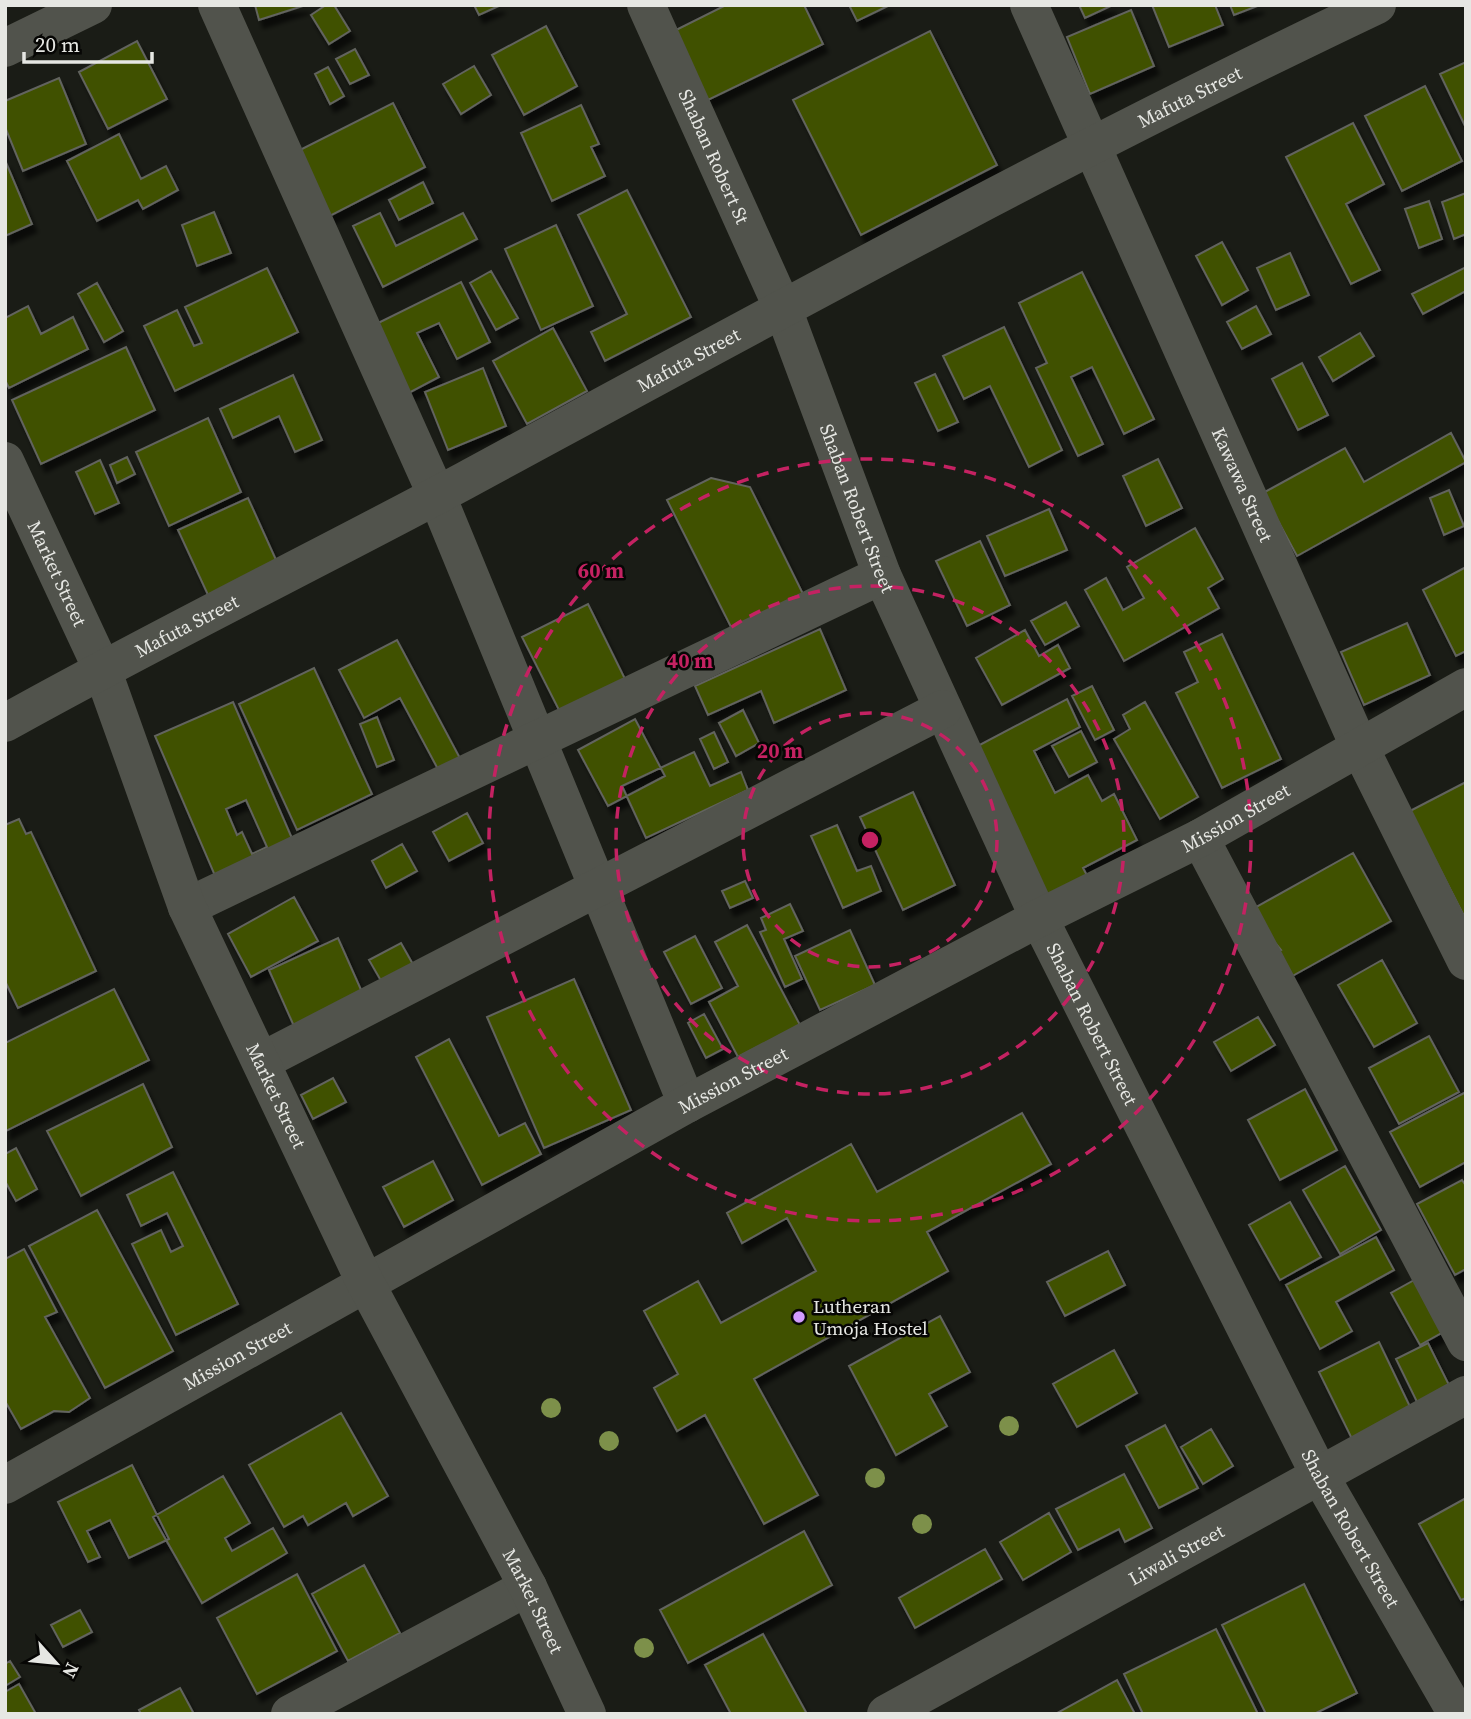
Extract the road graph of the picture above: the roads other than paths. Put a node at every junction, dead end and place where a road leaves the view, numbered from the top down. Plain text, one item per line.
1 (93, 5) edge
2 (217, 5) edge
3 (646, 5) edge
4 (1029, 5) edge
5 (1377, 5) edge
6 (5, 48) edge
7 (1091, 145) junction
8 (783, 309) junction
9 (5, 461) edge
10 (437, 496) junction
11 (881, 575) junction
12 (102, 668) junction
13 (1466, 687) edge
14 (943, 709) junction
15 (5, 723) edge
16 (538, 738) junction
17 (1359, 746) junction
18 (1200, 838) junction
19 (598, 889) junction
20 (187, 907) junction
21 (1039, 918) junction
22 (1466, 961) edge
23 (262, 1061) junction
24 (687, 1104) junction
25 (365, 1282) junction
26 (1466, 1342) edge
27 (1466, 1395) edge
28 (1320, 1475) junction
29 (6, 1481) edge
30 (528, 1587) junction
31 (290, 1714) edge
32 (587, 1714) edge
33 (886, 1714) edge
34 (1457, 1714) edge

1 - 6 street
2 - 10 street
3 - 8 street, Shaban Robert St
4 - 7 street, Kawawa Street
5 - 7 street, Mafuta Street
7 - 8 street, Mafuta Street
7 - 17 street, Kawawa Street
8 - 10 street, Mafuta Street
8 - 11 street, Shaban Robert Street
9 - 12 street, Market Street
10 - 12 street, Mafuta Street
10 - 16 street
11 - 14 street, Shaban Robert Street
11 - 16 street
12 - 15 street, Mafuta Street
12 - 20 street, Market Street
13 - 17 street, Mission Street
14 - 19 street
14 - 21 street, Shaban Robert Street
16 - 19 street
16 - 20 street
17 - 18 street, Mission Street
17 - 22 street, Kawawa Street
18 - 21 street, Mission Street
18 - 26 street
19 - 23 street
19 - 24 street
20 - 23 street, Market Street
21 - 24 street, Mission Street
21 - 28 street, Shaban Robert Street
23 - 25 street, Market Street
24 - 25 street, Mission Street
25 - 29 street, Mission Street
25 - 30 street, Market Street
27 - 28 street, Liwali Street
28 - 33 street, Liwali Street
28 - 34 street, Shaban Robert Street
30 - 31 street
30 - 32 street, Market Street

